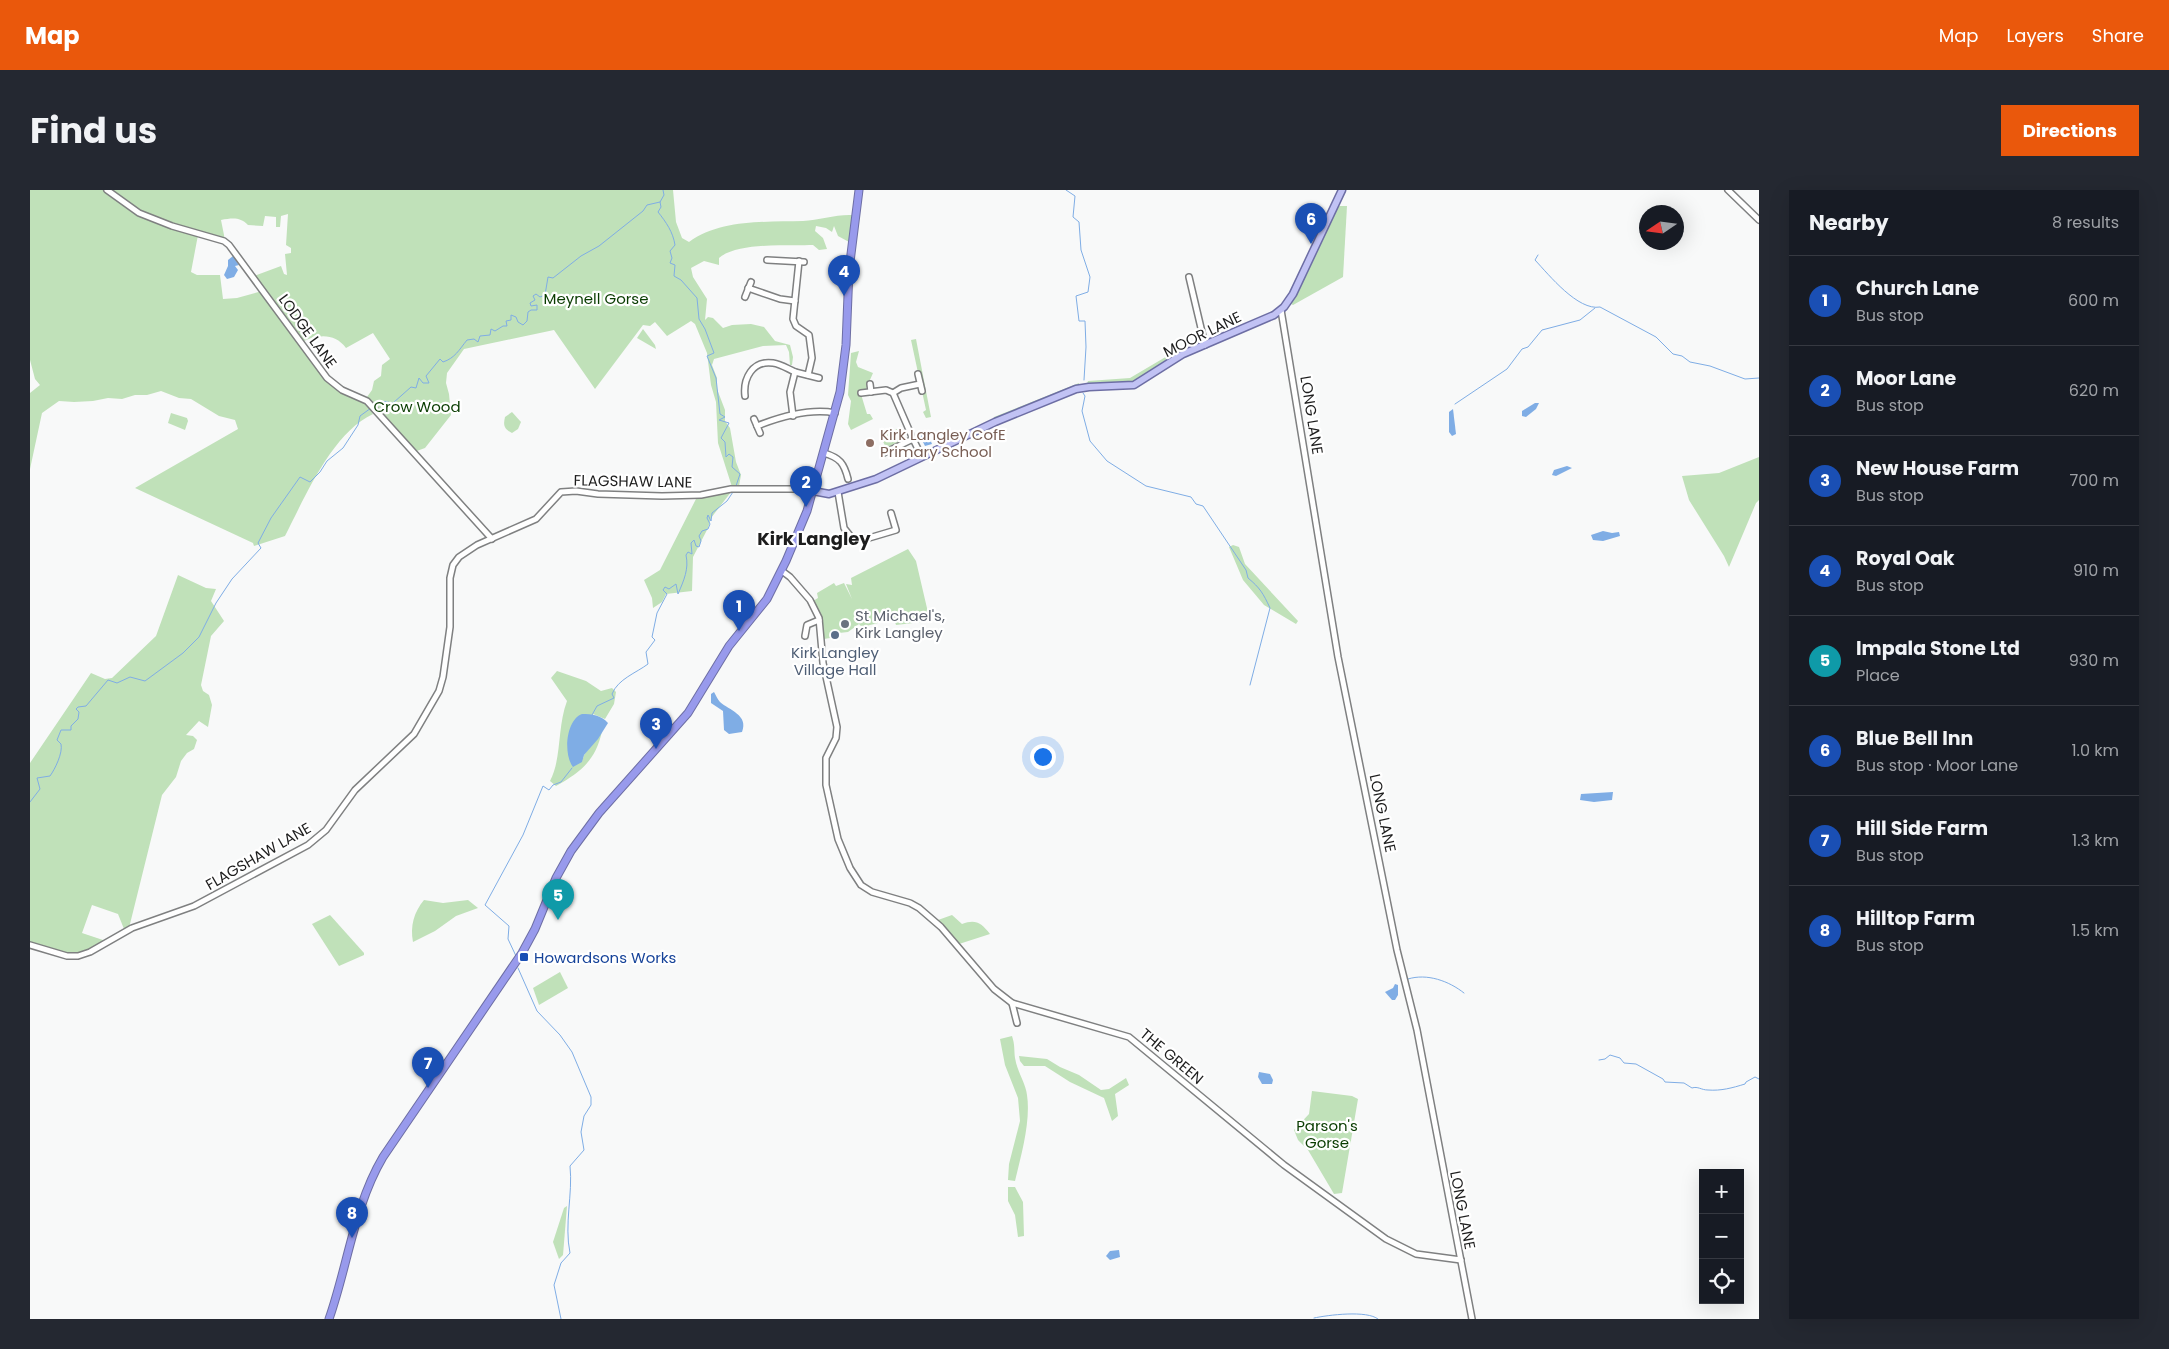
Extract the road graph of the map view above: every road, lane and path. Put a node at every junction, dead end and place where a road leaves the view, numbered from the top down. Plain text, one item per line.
1 (107, 190) edge
2 (859, 190) edge
3 (1342, 190) edge
4 (1728, 190) edge
5 (1759, 220) edge
6 (772, 252) dead end
7 (1189, 277) dead end
8 (751, 282) dead end
9 (748, 288) junction
10 (745, 297) dead end
11 (795, 301) junction
12 (1281, 310) junction
13 (1205, 345) junction
14 (780, 365) junction
15 (778, 372) dead end
16 (795, 372) junction
17 (918, 374) dead end
18 (808, 375) junction
19 (819, 378) dead end
20 (870, 384) dead end
21 (920, 384) junction
22 (922, 391) dead end
23 (871, 392) junction
24 (862, 393) dead end
25 (894, 393) junction
26 (744, 396) dead end
27 (836, 413) junction
28 (793, 416) junction
29 (754, 419) dead end
30 (757, 426) junction
31 (760, 433) dead end
32 (913, 439) junction
33 (824, 453) junction
34 (884, 453) dead end
35 (922, 456) junction
36 (848, 479) dead end
37 (814, 490) junction
38 (838, 492) junction
39 (891, 513) dead end
40 (492, 539) junction
41 (782, 571) junction
42 (820, 620) junction
43 (800, 623) dead end
44 (806, 625) junction
45 (805, 636) dead end
46 (30, 945) edge
47 (1012, 1003) junction
48 (1017, 1023) dead end
49 (1460, 1260) junction
50 (328, 1319) edge
51 (1472, 1319) edge

1 - 40 street, LODGE LANE
2 - 27 highway
3 - 12 main road
4 - 5 street
6 - 11 street
7 - 13 street
8 - 9 street
9 - 10 street
9 - 11 street
11 - 18 street
12 - 13 main road, MOOR LANE
12 - 49 street, LONG LANE
13 - 35 main road, MOOR LANE
14 - 15 street
14 - 16 street
14 - 26 street
16 - 18 street
16 - 28 street
17 - 21 street
18 - 19 street
20 - 23 street
21 - 22 street
21 - 25 street
23 - 24 street
23 - 25 street
25 - 32 street
27 - 28 street
27 - 33 highway
28 - 30 street
29 - 30 street
30 - 31 street
32 - 34 street
32 - 35 street
33 - 36 street
33 - 37 highway
35 - 38 main road, MOOR LANE
37 - 38 main road, MOOR LANE
37 - 40 street, FLAGSHAW LANE
37 - 41 highway
38 - 39 street
40 - 46 street, FLAGSHAW LANE
41 - 42 street
41 - 50 highway
42 - 44 street
42 - 47 street, THE GREEN
43 - 44 street
44 - 45 street
47 - 48 street
47 - 49 street, THE GREEN
49 - 51 street, LONG LANE

